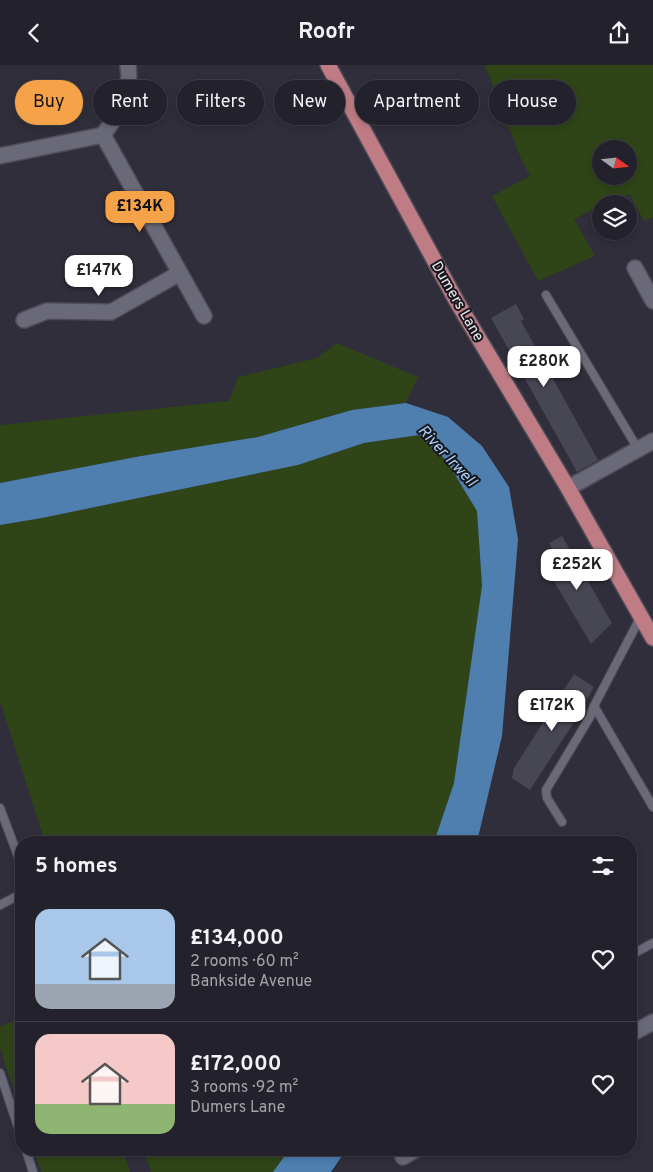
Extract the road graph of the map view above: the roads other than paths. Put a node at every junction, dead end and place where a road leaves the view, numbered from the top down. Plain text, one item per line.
1 (128, 65) edge
2 (328, 65) edge
3 (103, 135) junction
4 (0, 155) edge
5 (635, 268) dead end
6 (180, 273) junction
7 (546, 295) dead end
8 (653, 301) edge
9 (204, 316) dead end
10 (24, 320) dead end
11 (653, 441) edge
12 (638, 449) junction
13 (568, 488) junction
14 (640, 617) junction
15 (653, 638) edge
16 (594, 705) junction
17 (653, 807) edge
18 (0, 808) edge
19 (562, 822) dead end
20 (15, 848) edge
21 (15, 897) edge
22 (0, 905) edge
23 (653, 943) edge
24 (637, 952) edge
25 (653, 1022) edge
26 (637, 1031) edge
27 (0, 1073) edge
28 (15, 1118) edge
29 (28, 1156) edge
30 (33, 1172) edge

1 - 3 street
2 - 13 main road, Dumers Lane
3 - 4 street
3 - 6 street
5 - 8 street
6 - 9 street
6 - 10 street
7 - 12 lane
11 - 12 street
12 - 13 street
13 - 14 main road, Dumers Lane
14 - 15 main road, Dumers Lane
14 - 16 lane
16 - 17 lane
16 - 19 lane
18 - 20 lane
21 - 22 lane
23 - 24 lane
25 - 26 street
27 - 28 lane
29 - 30 lane

